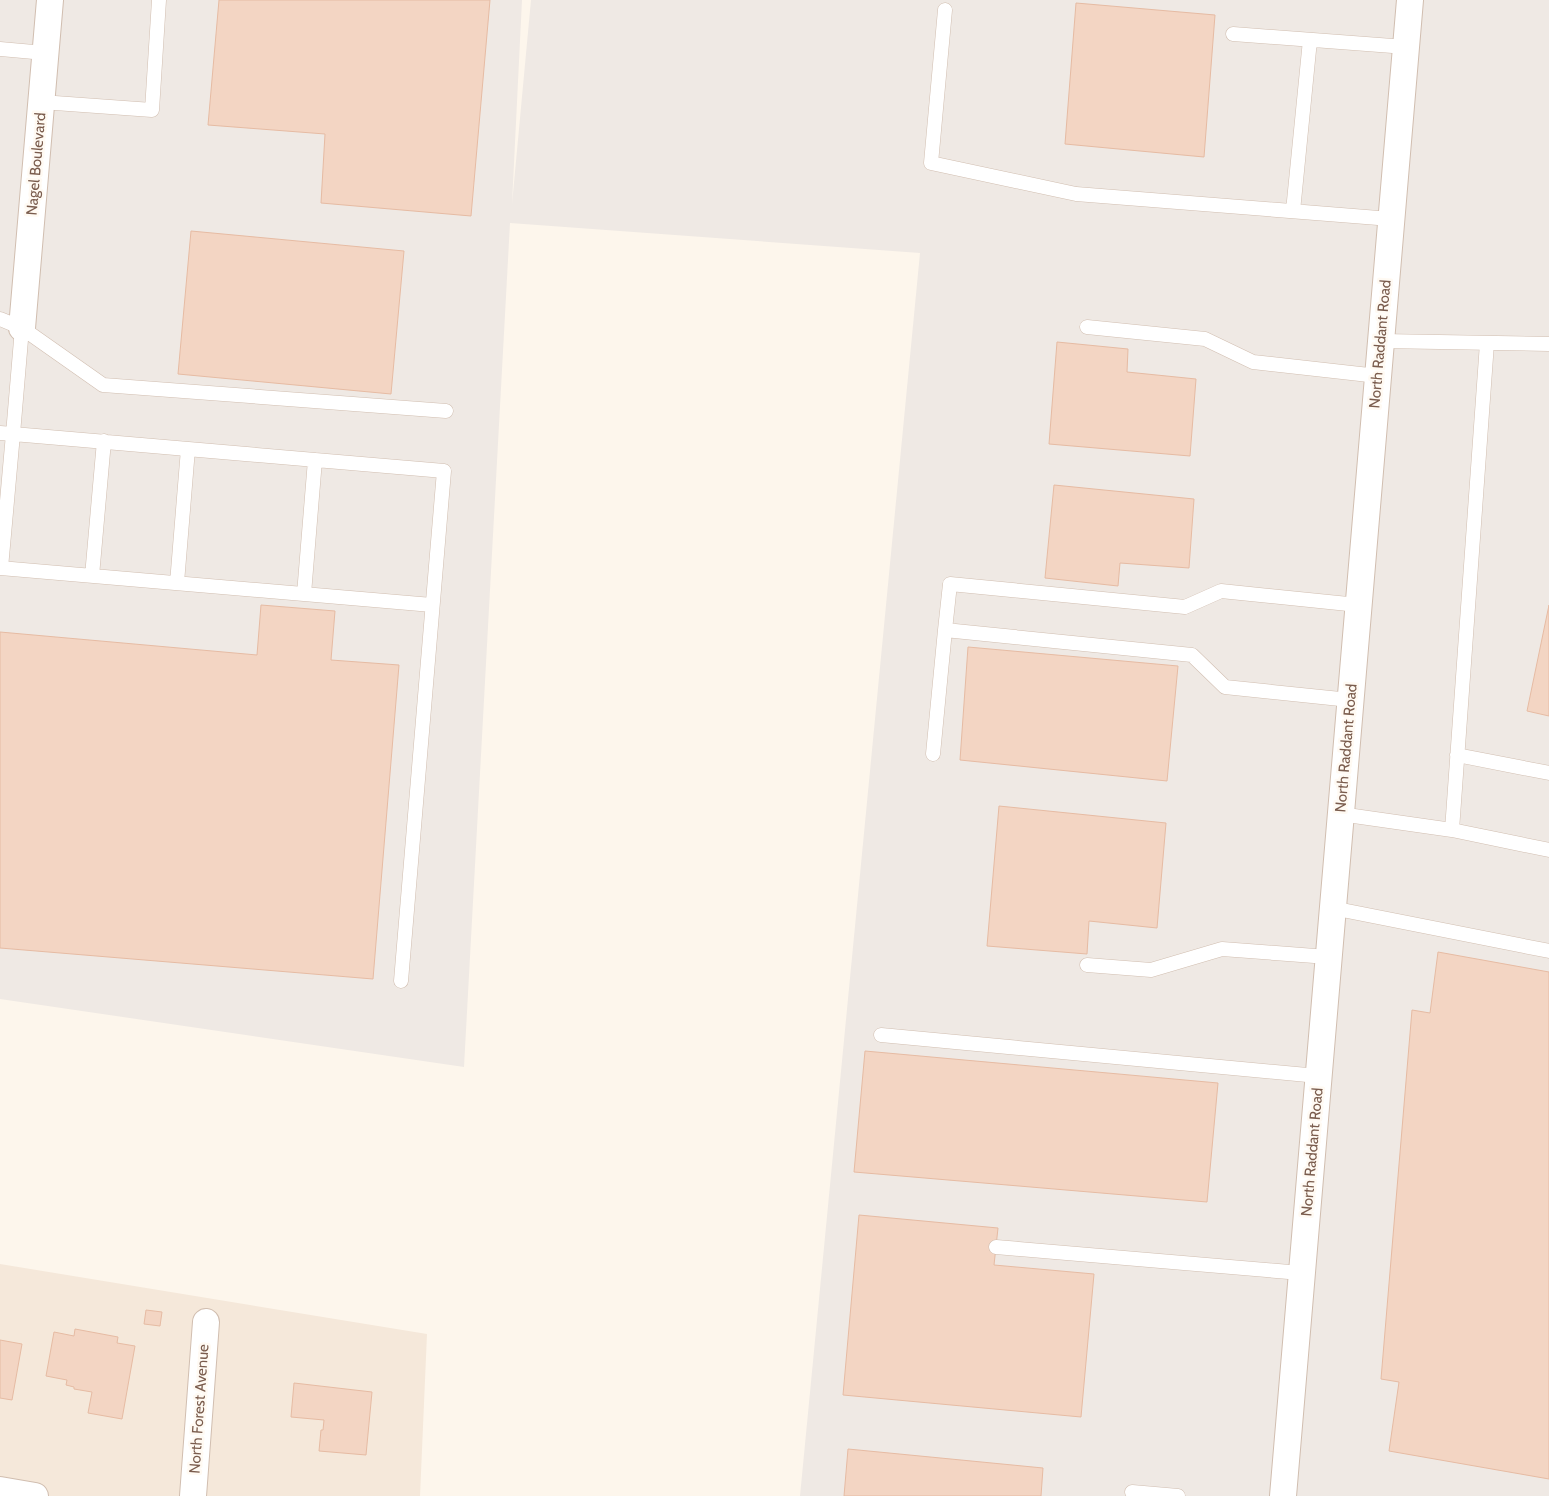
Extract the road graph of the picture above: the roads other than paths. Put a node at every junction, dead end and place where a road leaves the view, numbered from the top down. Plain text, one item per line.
1 (50, 0) edge
2 (159, 0) edge
3 (1410, 0) edge
4 (945, 10) dead end
5 (1233, 34) dead end
6 (1310, 40) junction
7 (1406, 47) junction
8 (0, 49) edge
9 (45, 53) junction
10 (41, 102) junction
11 (1293, 211) junction
12 (1391, 219) junction
13 (11, 324) edge
14 (1087, 327) dead end
15 (1381, 341) junction
16 (1487, 343) junction
17 (1549, 344) edge
18 (1378, 376) junction
19 (446, 411) dead end
20 (6, 433) edge
21 (104, 442) junction
22 (188, 449) junction
23 (316, 460) junction
24 (0, 568) edge
25 (92, 576) junction
26 (177, 583) junction
27 (304, 594) junction
28 (432, 605) junction
29 (1358, 605) junction
30 (945, 630) junction
31 (1350, 700) junction
32 (933, 754) dead end
33 (1457, 755) junction
34 (1549, 773) edge
35 (1340, 814) junction
36 (1452, 830) junction
37 (1549, 850) edge
38 (1332, 908) junction
39 (1549, 950) edge
40 (1328, 957) junction
41 (1087, 965) dead end
42 (400, 981) dead end
43 (881, 1035) dead end
44 (1318, 1076) junction
45 (996, 1247) dead end
46 (1301, 1273) junction
47 (206, 1322) dead end
48 (0, 1490) edge
49 (1132, 1492) dead end
50 (36, 1496) edge
51 (193, 1496) edge
52 (1178, 1496) edge
53 (1283, 1496) edge

1 - 9 street, Nagel Boulevard
2 - 10 lane
3 - 7 street, North Raddant Road
4 - 11 lane
5 - 6 lane
6 - 7 lane
6 - 11 lane
7 - 12 street, North Raddant Road
8 - 9 lane
9 - 10 street, Nagel Boulevard
10 - 13 street, Nagel Boulevard
11 - 12 lane
12 - 15 street, North Raddant Road
13 - 19 lane
13 - 20 lane
14 - 18 lane
15 - 16 lane
15 - 18 street, North Raddant Road
16 - 17 lane
16 - 33 lane
18 - 29 street, North Raddant Road
20 - 21 lane
20 - 24 lane
21 - 22 lane
21 - 25 lane
22 - 23 lane
22 - 26 lane
23 - 27 lane
23 - 28 lane
24 - 25 lane
25 - 26 lane
26 - 27 lane
27 - 28 lane
28 - 42 lane
29 - 30 lane
29 - 31 street, North Raddant Road
30 - 31 lane
30 - 32 lane
31 - 35 street, North Raddant Road
33 - 34 lane
33 - 36 lane
35 - 36 lane
35 - 38 street, North Raddant Road
36 - 37 lane
38 - 39 lane
38 - 40 street, North Raddant Road
40 - 41 lane
40 - 44 street, North Raddant Road
43 - 44 lane
44 - 46 street, North Raddant Road
45 - 46 lane
46 - 53 street, North Raddant Road
47 - 51 street, North Forest Avenue
48 - 50 street
49 - 52 lane

